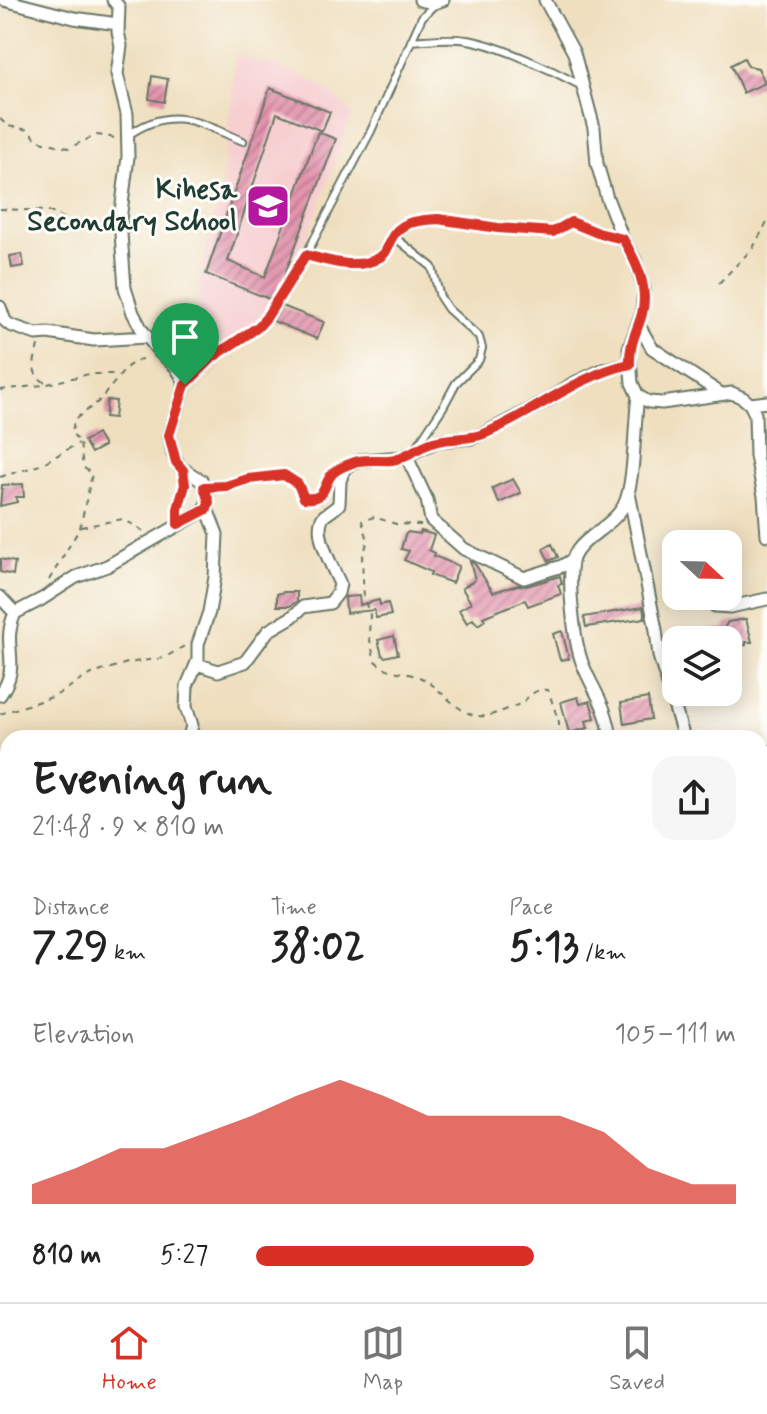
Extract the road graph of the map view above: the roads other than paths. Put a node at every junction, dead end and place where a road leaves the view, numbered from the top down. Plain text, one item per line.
1 (4, 0) edge
2 (113, 0) edge
3 (420, 0) edge
4 (442, 0) edge
5 (545, 0) edge
6 (118, 24) junction
7 (411, 41) junction
8 (582, 86) junction
9 (127, 136) junction
10 (243, 141) dead end
11 (393, 236) junction
12 (623, 239) junction
13 (306, 255) junction
14 (0, 307) edge
15 (638, 324) junction
16 (147, 337) junction
17 (630, 364) junction
18 (185, 385) junction
19 (720, 393) junction
20 (638, 396) junction
21 (767, 402) edge
22 (750, 404) junction
23 (410, 453) junction
24 (629, 493) junction
25 (207, 509) junction
26 (767, 535) edge
27 (572, 560) junction
28 (0, 597) edge
29 (767, 599) edge
30 (742, 604) edge
31 (15, 613) junction
32 (197, 664) junction
33 (0, 695) edge
34 (191, 730) edge
35 (609, 730) edge
36 (682, 730) edge

1 - 6 street
2 - 6 street
3 - 4 street
4 - 7 lane
5 - 8 street
6 - 9 street
7 - 8 lane
7 - 13 lane
8 - 12 street
9 - 10 lane
9 - 16 street
11 - 12 lane
11 - 13 lane
11 - 23 lane
12 - 15 street
13 - 18 lane
14 - 16 street
15 - 17 street
15 - 19 street
16 - 18 street
17 - 20 street
17 - 23 street
18 - 25 street
19 - 20 street
19 - 22 street
20 - 24 street
21 - 22 street
22 - 26 street
23 - 27 street
23 - 32 street
24 - 27 street
24 - 36 street
25 - 31 street
25 - 32 street
27 - 35 street
28 - 31 street
29 - 30 street
31 - 33 street
32 - 34 street

